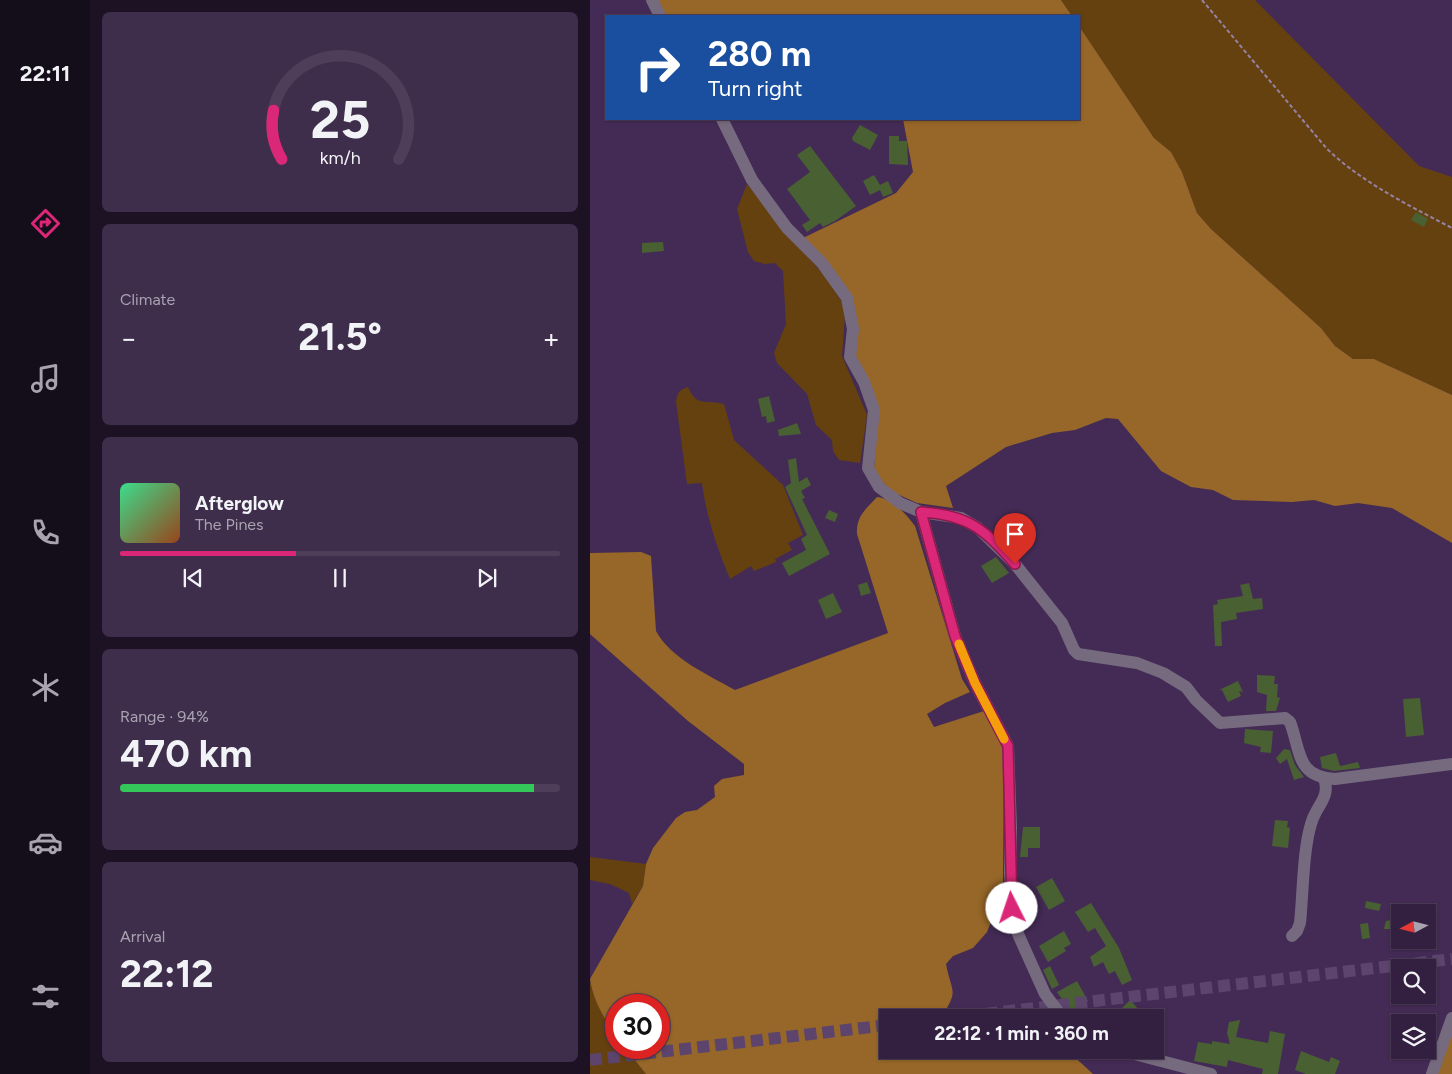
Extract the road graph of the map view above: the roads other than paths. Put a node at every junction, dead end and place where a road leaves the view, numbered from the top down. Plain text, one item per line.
1 (652, 0) edge
2 (660, 15) edge
3 (722, 120) edge
4 (921, 512) junction
5 (1452, 764) edge
6 (1324, 778) junction
7 (1292, 936) dead end
8 (1056, 1009) edge
9 (1452, 1018) edge
10 (1154, 1059) edge
11 (1211, 1074) edge
12 (1432, 1074) edge

1 - 2 street
3 - 4 street
4 - 6 street
4 - 8 street
5 - 6 street
6 - 7 street
9 - 12 street
10 - 11 street

